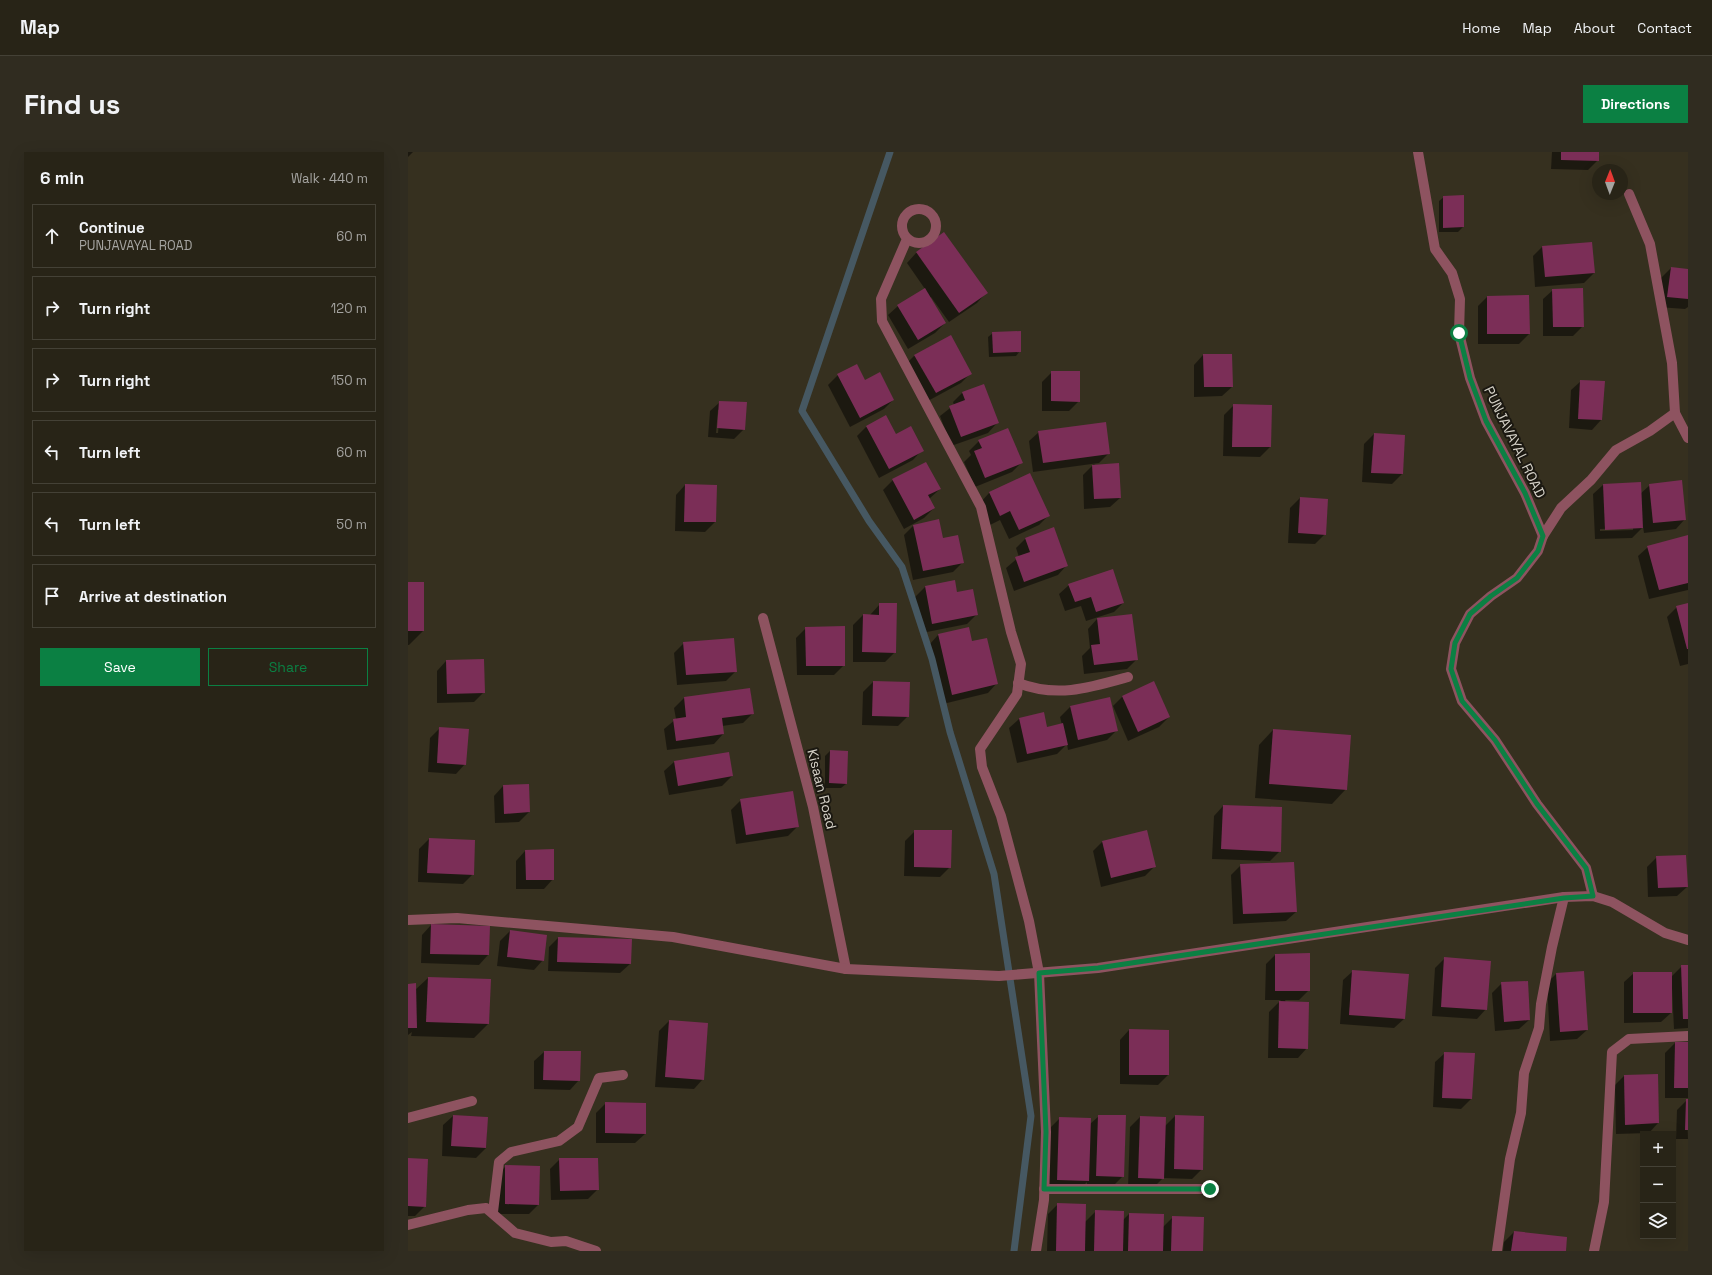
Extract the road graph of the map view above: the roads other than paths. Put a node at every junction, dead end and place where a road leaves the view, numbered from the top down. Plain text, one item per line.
1 (1418, 152) edge
2 (1629, 194) dead end
3 (906, 239) dead end
4 (1675, 413) junction
5 (1688, 438) edge
6 (1543, 536) junction
7 (762, 618) dead end
8 (1128, 677) dead end
9 (1018, 683) junction
10 (1593, 896) junction
11 (1564, 898) junction
12 (408, 920) edge
13 (1688, 940) edge
14 (846, 969) junction
15 (1035, 973) junction
16 (1688, 1036) edge
17 (623, 1075) dead end
18 (472, 1101) dead end
19 (408, 1118) edge
20 (1044, 1189) junction
21 (1210, 1189) dead end
22 (493, 1212) junction
23 (408, 1225) edge
24 (596, 1251) edge
25 (1036, 1251) edge
26 (1496, 1251) edge
27 (1594, 1251) edge

1 - 6 street, PUNJAVAYAL ROAD
2 - 4 street
3 - 9 street
4 - 5 street
4 - 6 street
6 - 10 street
7 - 14 street, Kisaan Road
8 - 9 street
9 - 15 street
10 - 11 street
10 - 13 street
11 - 15 street
11 - 26 street
12 - 14 street
14 - 15 street
15 - 20 street
16 - 27 street
17 - 22 street
18 - 19 street
20 - 21 street
20 - 25 street
22 - 23 street
22 - 24 street

